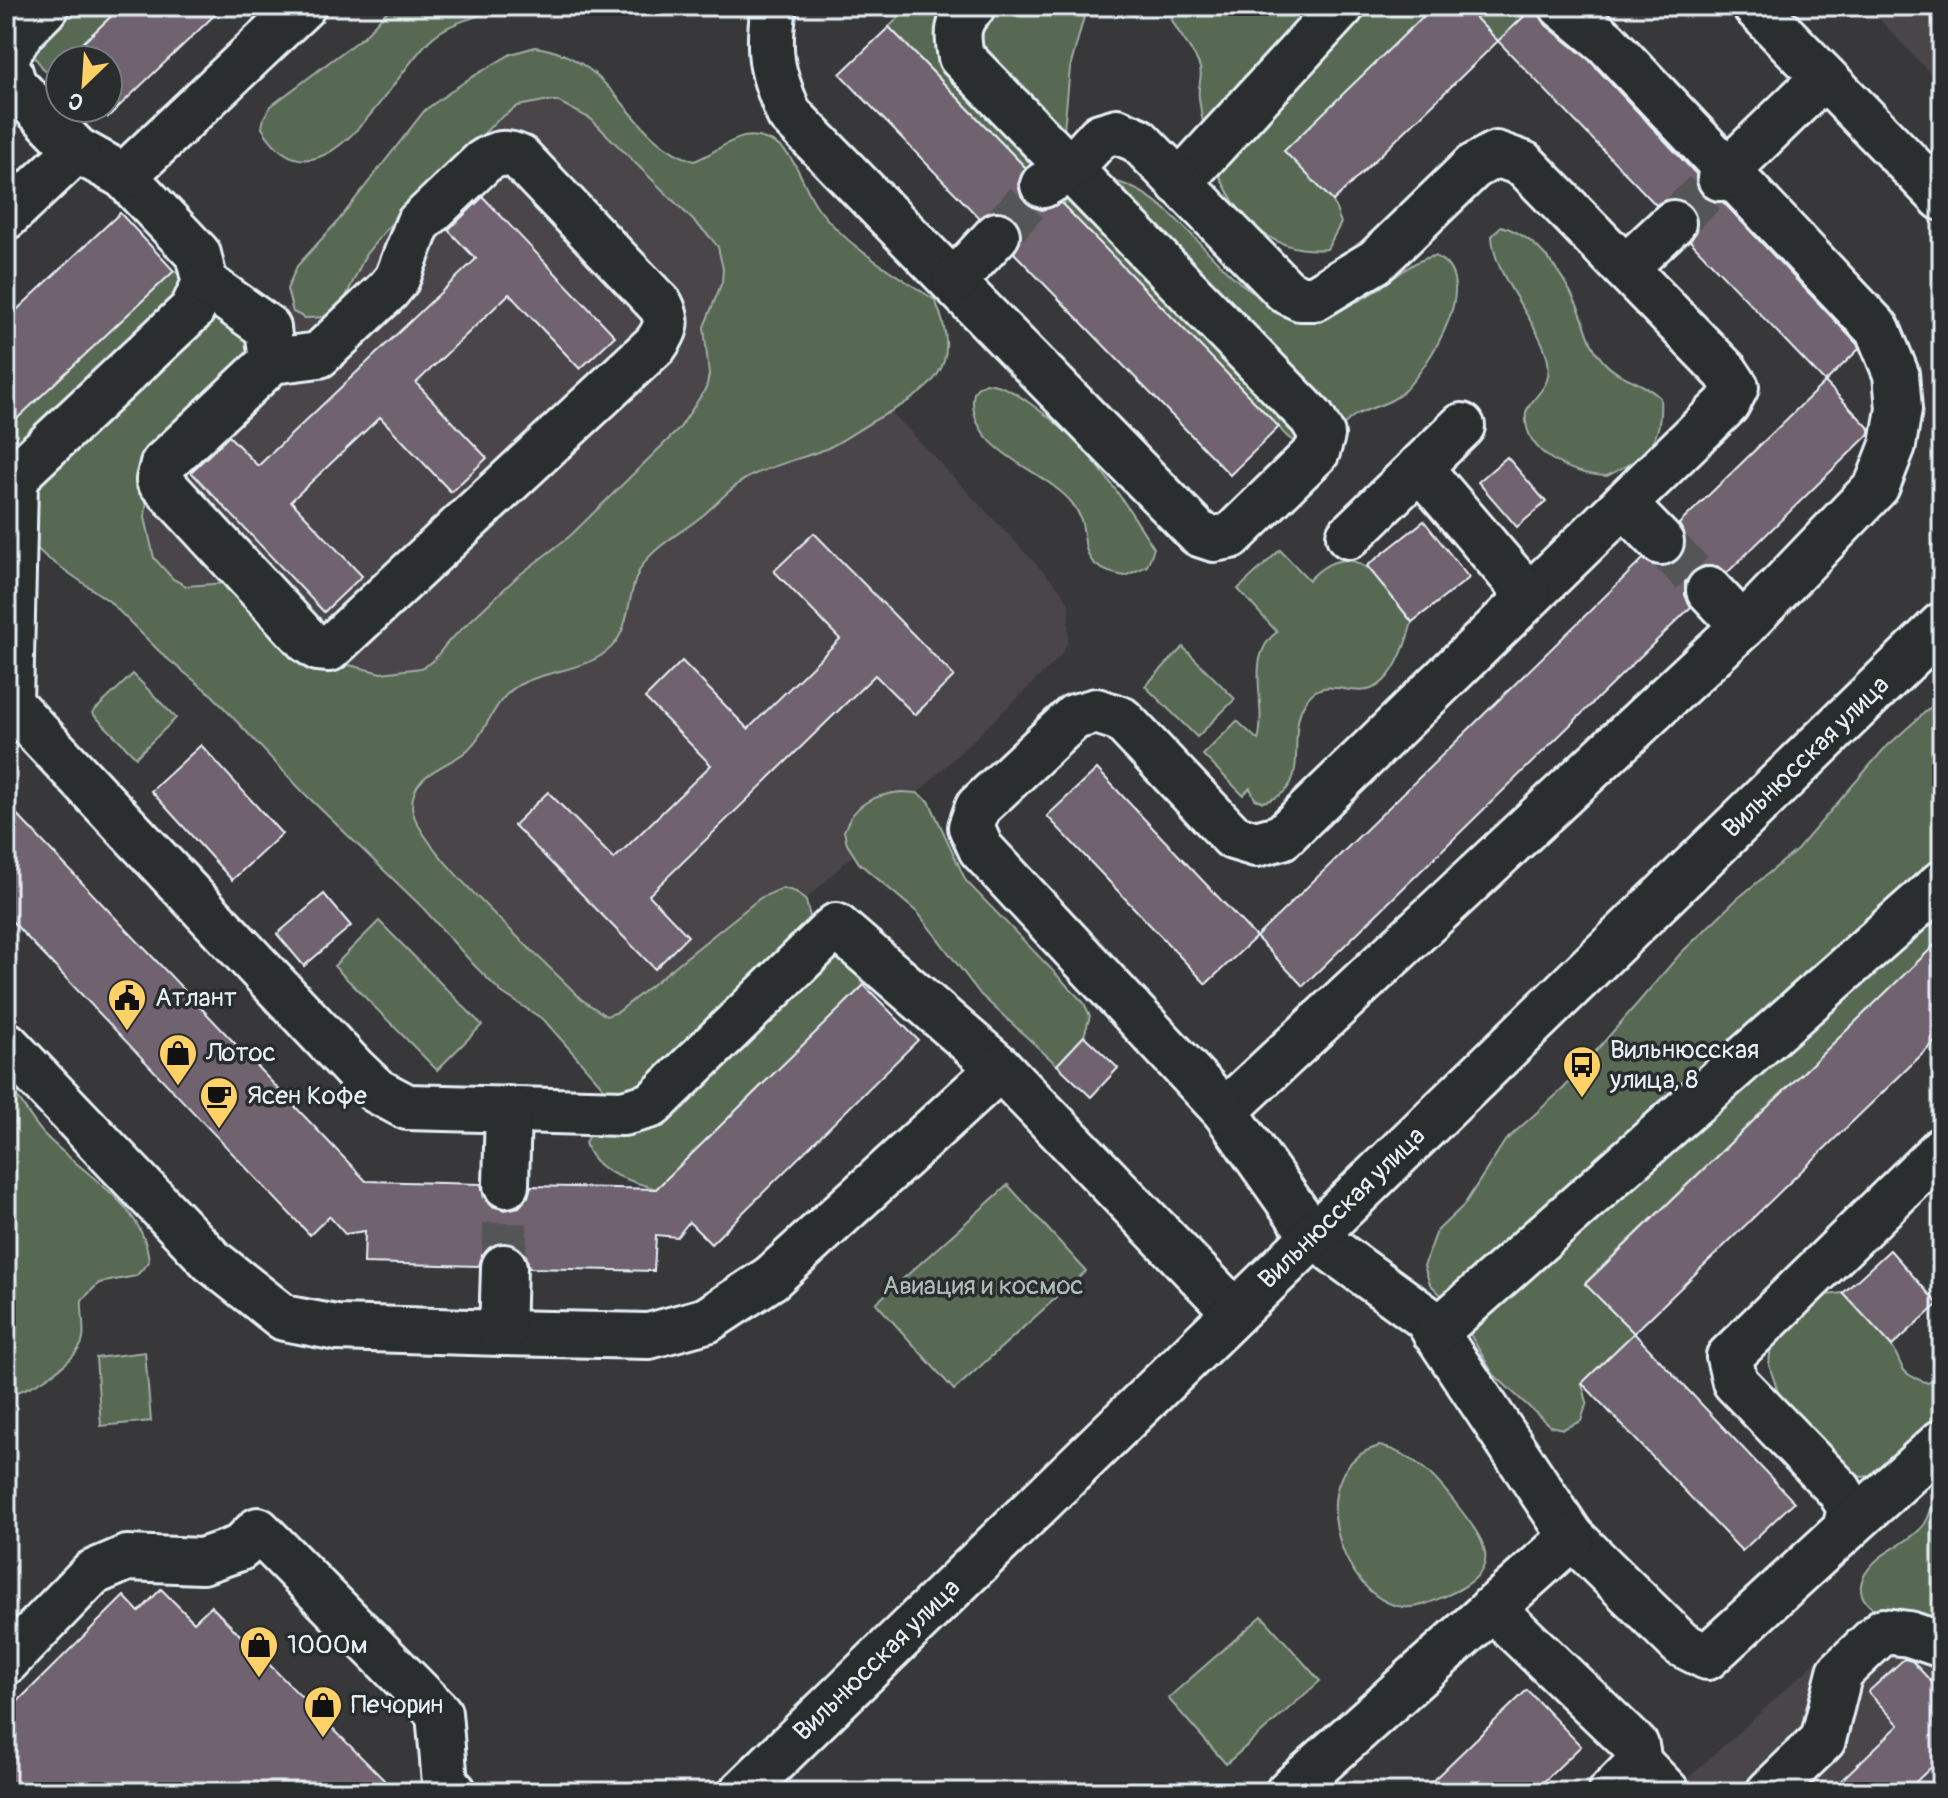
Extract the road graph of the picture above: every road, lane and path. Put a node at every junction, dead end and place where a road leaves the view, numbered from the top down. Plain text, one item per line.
1 (47, 6) edge
2 (303, 6) edge
3 (774, 6) edge
4 (973, 6) edge
5 (1342, 6) edge
6 (1562, 6) edge
7 (1769, 10) edge
8 (6, 59) edge
9 (1824, 77) junction
10 (77, 150) junction
11 (1724, 174) junction
12 (124, 176) junction
13 (1057, 177) junction
14 (1179, 183) junction
15 (1942, 198) edge
16 (6, 217) edge
17 (1673, 223) tunnel mouth
18 (997, 235) tunnel mouth
19 (1625, 268) junction
20 (953, 282) junction
21 (205, 283) junction
22 (272, 361) junction
23 (1462, 426) dead end
24 (1419, 467) junction
25 (1624, 504) junction
26 (1349, 536) dead end
27 (1661, 542) tunnel mouth
28 (1709, 590) tunnel mouth
29 (1529, 596) junction
30 (9, 601) edge
31 (1942, 625) edge
32 (1743, 626) junction
33 (1942, 883) edge
34 (6, 1044) edge
35 (1000, 1068) junction
36 (508, 1109) junction
37 (1225, 1111) junction
38 (1942, 1149) edge
39 (506, 1185) tunnel mouth
40 (1313, 1236) junction
41 (504, 1267) tunnel mouth
42 (1235, 1312) junction
43 (502, 1333) junction
44 (1435, 1333) junction
45 (1942, 1442) edge
46 (1845, 1530) junction
47 (1572, 1537) junction
48 (1492, 1608) junction
49 (1942, 1645) edge
50 (6, 1662) edge
51 (1639, 1782) edge
52 (454, 1792) edge
53 (742, 1792) edge
54 (1288, 1792) edge
55 (1769, 1792) edge

1 - 8 street
2 - 12 street
3 - 20 street
4 - 13 street
5 - 14 street
6 - 11 street
7 - 9 street
8 - 10 street
9 - 11 street
9 - 15 street
10 - 12 street
10 - 16 street
11 - 32 street
12 - 21 street
13 - 14 street
13 - 20 street
14 - 19 street
17 - 19 street
18 - 20 street
19 - 25 street
21 - 22 street
21 - 30 street
22 - 22 street
23 - 24 street
24 - 26 street
24 - 29 street
25 - 27 street
25 - 29 street
28 - 32 street
29 - 37 street
30 - 36 street
31 - 40 street, Вильнюсская улица
32 - 37 street
33 - 44 street
34 - 43 street
35 - 36 street
35 - 42 street
35 - 43 street
36 - 39 street
37 - 40 street
38 - 46 street
40 - 42 street, Вильнюсская улица
40 - 44 street
41 - 43 street
42 - 53 street, Вильнюсская улица
44 - 47 street
45 - 46 street
46 - 47 street
47 - 48 street
48 - 51 street
48 - 54 street
49 - 55 street
50 - 52 street

